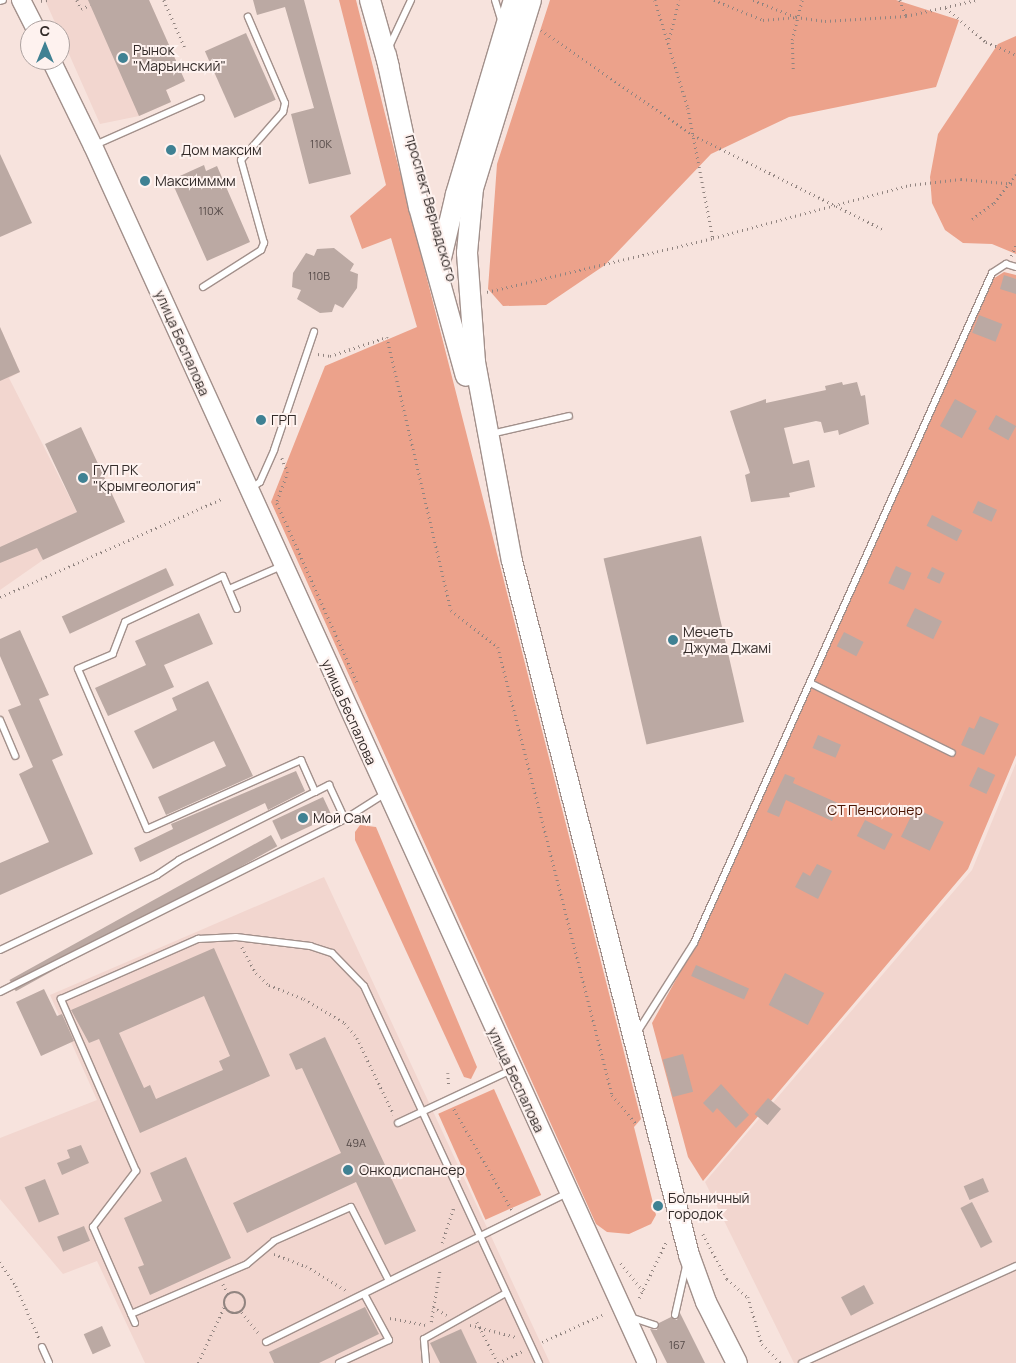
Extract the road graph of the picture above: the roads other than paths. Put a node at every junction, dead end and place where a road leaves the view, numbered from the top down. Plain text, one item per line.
1 (21, 0) edge
2 (370, 0) edge
3 (411, 0) edge
4 (495, 0) edge
5 (514, 0) edge
6 (531, 0) edge
7 (248, 17) dead end
8 (31, 20) edge
9 (504, 30) junction
10 (386, 55) junction
11 (56, 70) edge
12 (201, 98) dead end
13 (94, 146) junction
14 (442, 248) junction
15 (1016, 266) edge
16 (437, 278) junction
17 (203, 287) dead end
18 (314, 332) dead end
19 (474, 362) junction
20 (569, 416) dead end
21 (487, 434) junction
22 (249, 490) junction
23 (498, 492) junction
24 (282, 566) junction
25 (229, 589) junction
26 (237, 609) dead end
27 (810, 683) junction
28 (0, 720) edge
29 (952, 753) dead end
30 (15, 756) dead end
31 (315, 792) junction
32 (386, 793) junction
33 (345, 818) junction
34 (0, 950) edge
35 (0, 992) edge
36 (634, 1036) junction
37 (511, 1070) junction
38 (422, 1112) junction
39 (398, 1124) road end
40 (568, 1193) junction
41 (480, 1236) junction
42 (689, 1255) junction
43 (1016, 1266) edge
44 (389, 1281) junction
45 (506, 1293) junction
46 (364, 1294) junction
47 (131, 1314) junction
48 (626, 1316) junction
49 (675, 1316) dead end
50 (135, 1323) dead end
51 (655, 1325) dead end
52 (266, 1342) road end
53 (42, 1347) road end
54 (49, 1363) edge
55 (339, 1363) edge
56 (426, 1363) edge
57 (539, 1363) edge
58 (647, 1363) edge
59 (737, 1363) edge
60 (802, 1363) edge

1 - 8 main road
2 - 10 main road, проспект Вернадского
3 - 10 lane
4 - 9 lane
5 - 9 main road
6 - 19 main road
7 - 17 lane
9 - 14 main road
10 - 14 main road, проспект Вернадского
10 - 16 main road, проспект Вернадского
11 - 13 main road, улица Беспалова
12 - 13 lane
13 - 22 main road, улица Беспалова
14 - 16 main road
14 - 19 main road, проспект Вернадского
15 - 27 lane
16 - 23 main road, проспект Вернадского
18 - 22 lane
19 - 21 main road
20 - 21 lane
21 - 23 main road
22 - 24 main road, улица Беспалова
23 - 36 main road
24 - 25 lane
24 - 32 main road, улица Беспалова
25 - 26 lane
25 - 31 lane
27 - 29 lane
27 - 36 lane
28 - 30 lane
31 - 33 lane
31 - 34 lane
32 - 33 lane
32 - 37 main road, улица Беспалова
33 - 35 lane
36 - 42 main road
37 - 38 lane
37 - 40 main road, улица Беспалова
38 - 39 lane
38 - 41 lane
38 - 47 lane
40 - 41 lane
40 - 48 main road, улица Беспалова
41 - 44 lane
41 - 45 lane
42 - 49 lane
42 - 59 main road
43 - 60 lane
44 - 46 lane
44 - 47 lane
45 - 56 lane
45 - 57 lane
46 - 52 lane
46 - 55 lane
47 - 50 lane
48 - 51 lane
48 - 58 main road, улица Беспалова
53 - 54 lane

